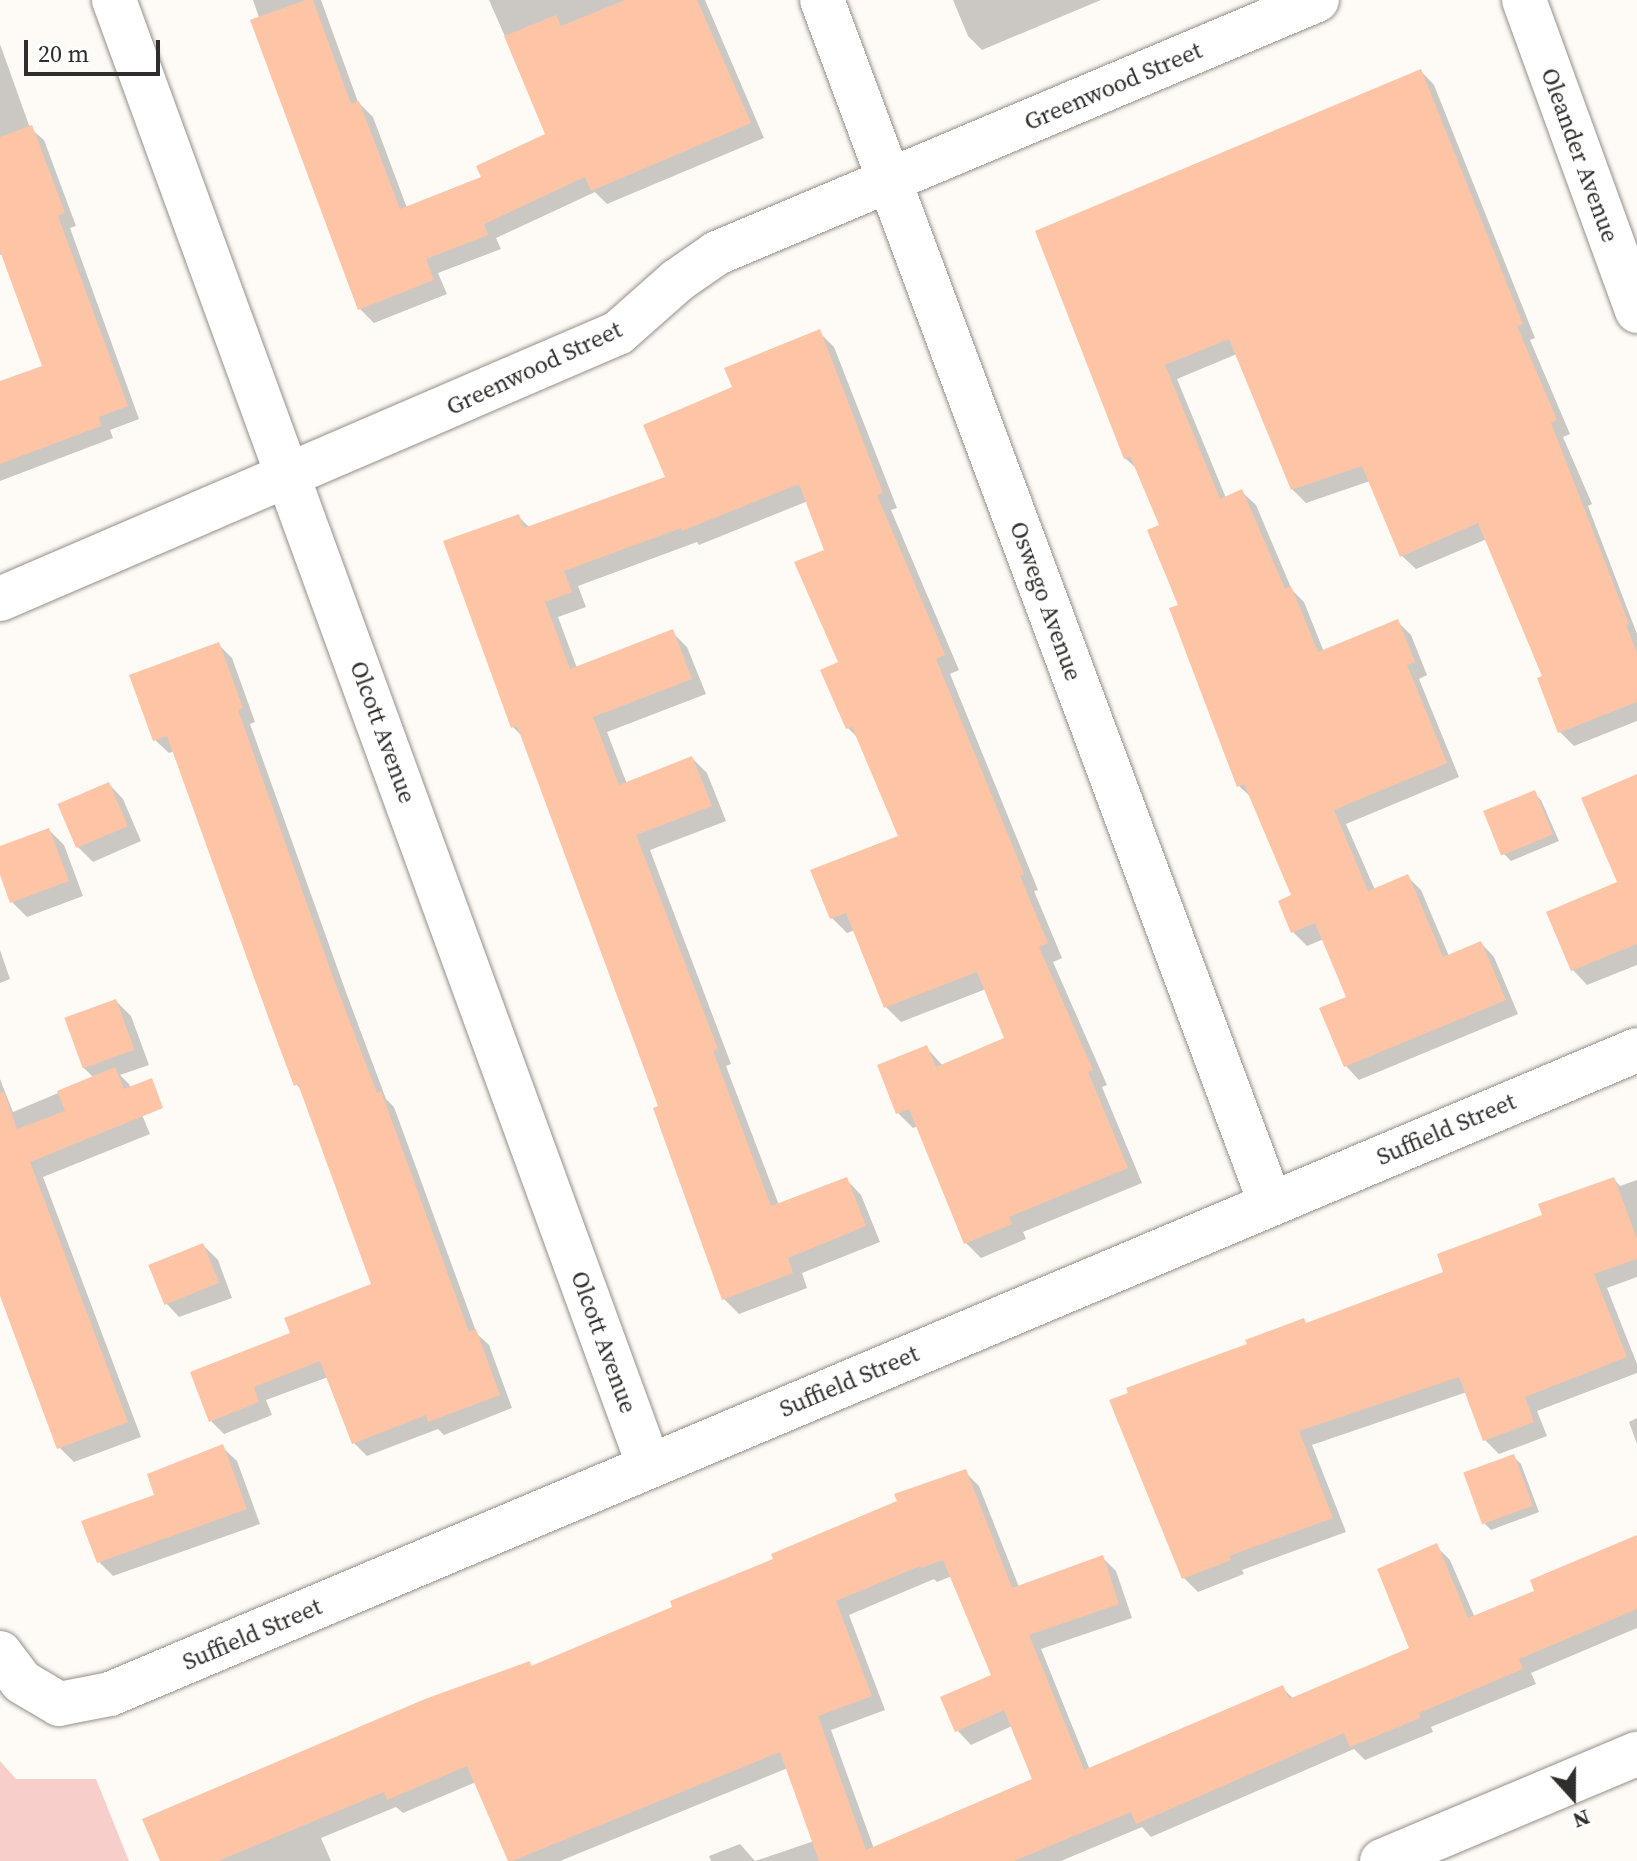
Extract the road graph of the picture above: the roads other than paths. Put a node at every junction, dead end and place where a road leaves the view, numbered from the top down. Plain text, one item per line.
1 (114, 0) edge
2 (822, 0) edge
3 (1317, 0) edge
4 (1524, 0) edge
5 (888, 180) junction
6 (1637, 311) edge
7 (290, 476) junction
8 (0, 599) edge
9 (1637, 1050) edge
10 (1270, 1202) junction
11 (649, 1466) junction
12 (0, 1653) edge
13 (1637, 1754) edge
14 (1382, 1861) edge

1 - 7 street, Olcott Avenue
2 - 5 street, Oswego Avenue
3 - 5 street, Greenwood Street
4 - 6 street, Oleander Avenue
5 - 7 street, Greenwood Street
5 - 10 street, Oswego Avenue
7 - 8 street, Greenwood Street
7 - 11 street, Olcott Avenue
9 - 10 street, Suffield Street
10 - 11 street, Suffield Street
11 - 12 street, Suffield Street
13 - 14 street

